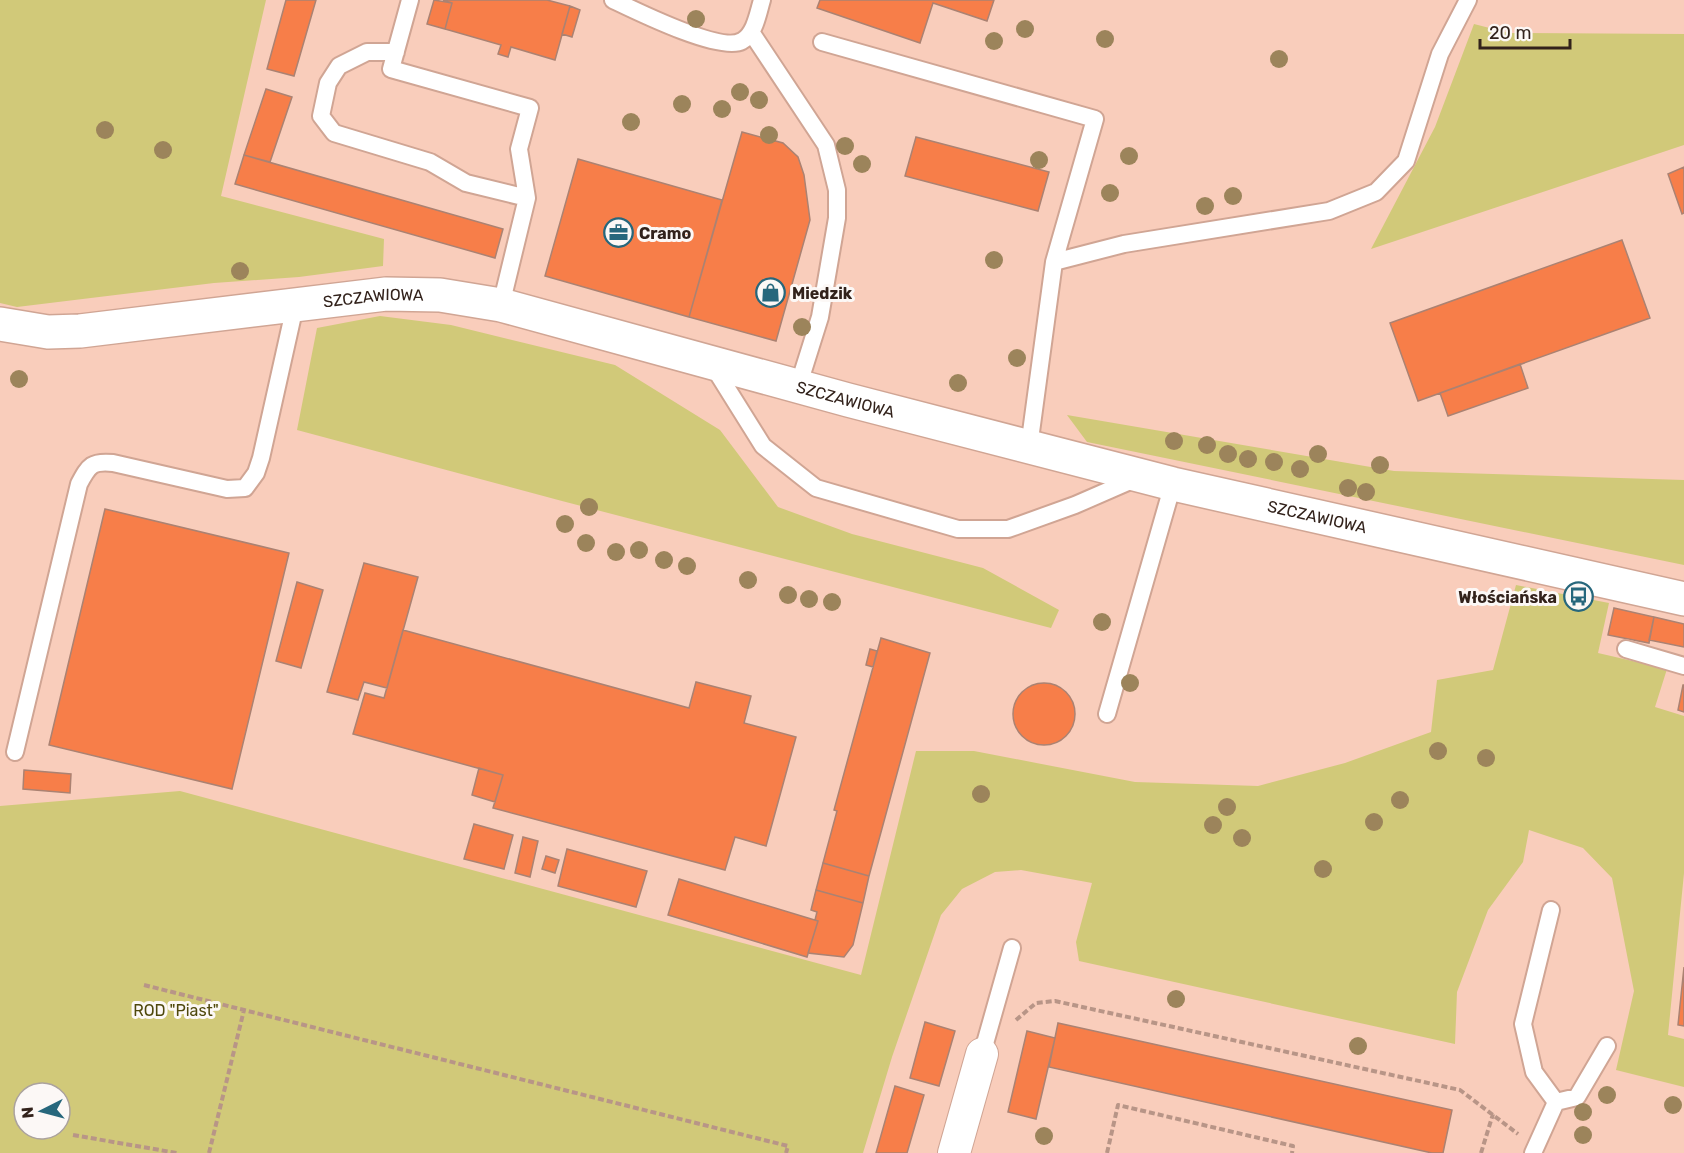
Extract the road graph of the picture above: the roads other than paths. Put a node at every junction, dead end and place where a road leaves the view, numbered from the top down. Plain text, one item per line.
1 (410, 0) edge
2 (613, 0) edge
3 (762, 0) edge
4 (1468, 0) edge
5 (752, 32) junction
6 (822, 42) dead end
7 (396, 52) junction
8 (527, 198) junction
9 (1054, 262) junction
10 (501, 305) junction
11 (295, 306) junction
12 (0, 324) edge
13 (711, 363) junction
14 (798, 387) junction
15 (1029, 447) junction
16 (1157, 480) junction
17 (1684, 599) edge
18 (1626, 649) dead end
19 (1684, 666) edge
20 (1107, 714) dead end
21 (15, 752) dead end
22 (1551, 910) dead end
23 (1012, 948) dead end
24 (1607, 1046) dead end
25 (982, 1054) joint
26 (1556, 1102) junction
27 (1534, 1150) edge
28 (954, 1153) edge

1 - 7 lane
2 - 5 lane
3 - 5 lane
4 - 9 lane
5 - 14 lane
6 - 9 lane
7 - 8 lane
7 - 8 lane
8 - 10 lane
9 - 15 lane
10 - 11 street, SZCZAWIOWA
10 - 13 street, SZCZAWIOWA
11 - 12 street, SZCZAWIOWA
11 - 21 lane
13 - 14 street, SZCZAWIOWA
13 - 16 lane
14 - 15 street, SZCZAWIOWA
15 - 16 street, SZCZAWIOWA
16 - 17 street, SZCZAWIOWA
16 - 20 lane
18 - 19 lane
22 - 26 lane
23 - 25 lane
24 - 26 lane
25 - 28 street
26 - 27 lane

